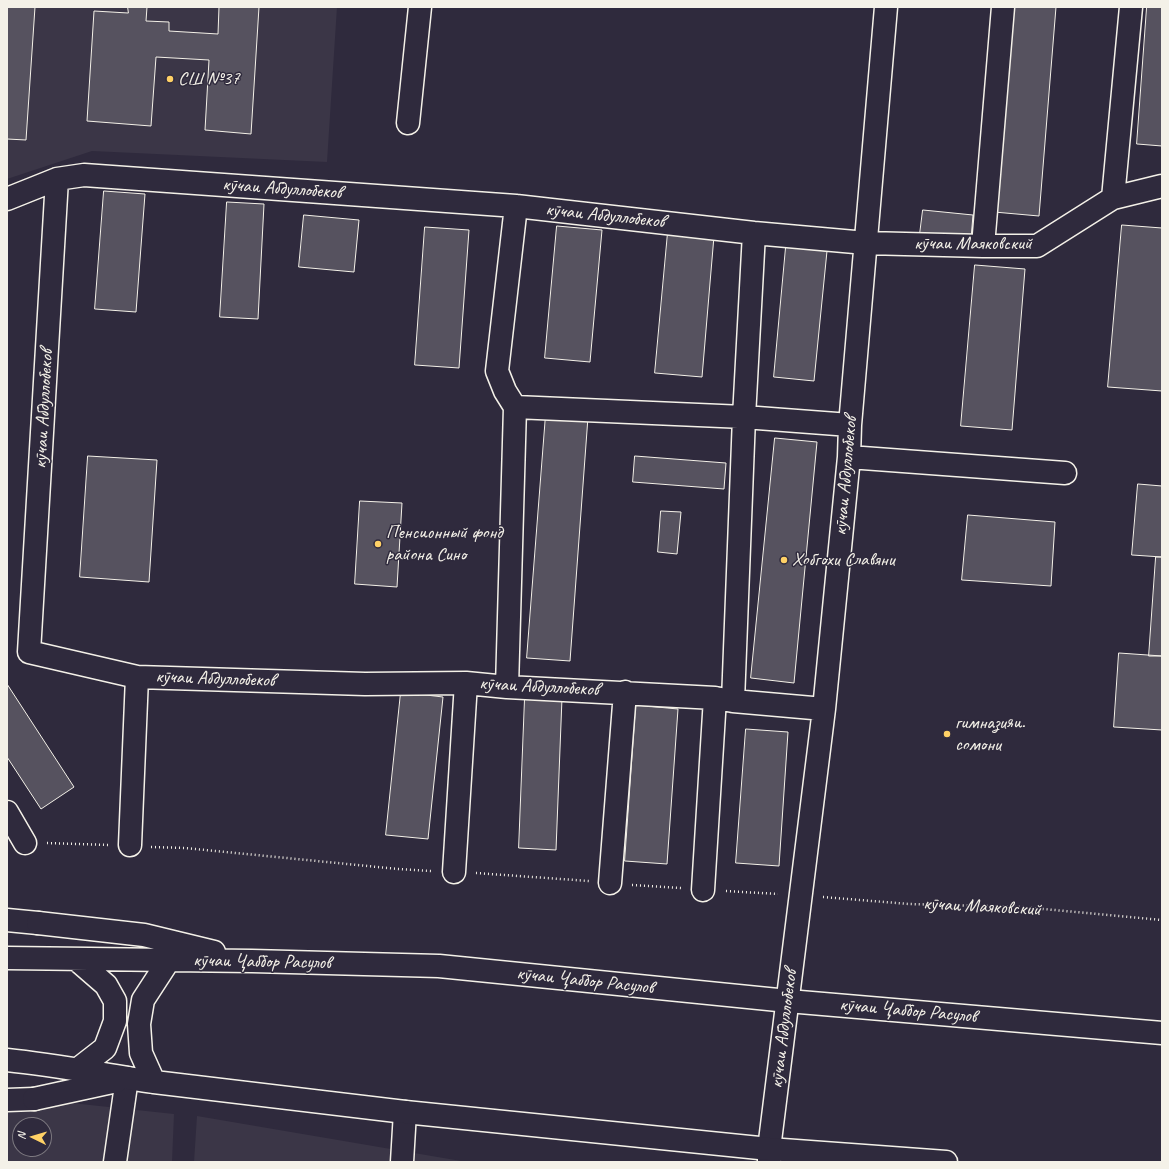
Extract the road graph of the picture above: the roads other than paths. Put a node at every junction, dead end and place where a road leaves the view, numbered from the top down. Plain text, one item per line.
1 (420, 7) edge
2 (886, 7) edge
3 (1004, 7) edge
4 (1131, 7) edge
5 (408, 124) dead end
6 (57, 179) junction
7 (1162, 186) edge
8 (7, 198) edge
9 (1113, 198) junction
10 (516, 206) junction
11 (754, 233) junction
12 (866, 243) junction
13 (982, 246) junction
14 (515, 407) junction
15 (744, 417) junction
16 (850, 425) junction
17 (849, 457) junction
18 (1065, 473) dead end
19 (136, 677) junction
20 (466, 683) junction
21 (507, 687) junction
22 (625, 692) junction
23 (724, 699) junction
24 (824, 709) junction
25 (7, 812) edge
26 (25, 843) road end
27 (130, 845) road end
28 (454, 872) road end
29 (610, 883) road end
30 (702, 890) road end
31 (7, 920) edge
32 (7, 958) edge
33 (76, 959) junction
34 (168, 960) junction
35 (252, 961) junction
36 (788, 1001) junction
37 (1162, 1033) edge
38 (7, 1060) edge
39 (78, 1069) junction
40 (127, 1078) junction
41 (154, 1082) junction
42 (7, 1100) edge
43 (405, 1112) junction
44 (769, 1156) edge
45 (115, 1162) edge
46 (402, 1162) edge
47 (946, 1162) edge

1 - 5 main road
2 - 12 main road, кӯчаи Абдуллобеков
3 - 13 main road
4 - 9 main road
6 - 8 main road
6 - 10 main road, кӯчаи Абдуллобеков
6 - 19 main road, кӯчаи Абдуллобеков
7 - 9 main road, кӯчаи Маяковский
9 - 13 main road, кӯчаи Маяковский
10 - 11 main road, кӯчаи Абдуллобеков
10 - 14 main road
11 - 12 main road, кӯчаи Абдуллобеков
11 - 15 main road
12 - 13 main road, кӯчаи Маяковский
12 - 16 main road, кӯчаи Абдуллобеков
14 - 15 main road
14 - 21 main road
15 - 16 main road
15 - 23 main road
16 - 17 main road, кӯчаи Абдуллобеков
17 - 18 main road
17 - 24 main road, кӯчаи Абдуллобеков
19 - 20 main road, кӯчаи Абдуллобеков
19 - 27 main road
20 - 21 main road, кӯчаи Абдуллобеков
20 - 28 main road
21 - 22 main road, кӯчаи Абдуллобеков
22 - 23 main road, кӯчаи Абдуллобеков
22 - 29 main road
23 - 24 main road, кӯчаи Абдуллобеков
23 - 30 main road
24 - 36 main road, кӯчаи Абдуллобеков
25 - 26 main road
31 - 35 main road
32 - 33 main road, кӯчаи Ҷаббор Расулов
33 - 34 main road, кӯчаи Ҷаббор Расулов
33 - 39 main road
34 - 35 main road, кӯчаи Ҷаббор Расулов
34 - 41 main road
35 - 36 main road, кӯчаи Ҷаббор Расулов
36 - 37 main road, кӯчаи Ҷаббор Расулов
36 - 44 main road, кӯчаи Абдуллобеков
38 - 39 main road
39 - 40 main road
40 - 41 main road
40 - 42 main road
40 - 45 main road
41 - 43 main road
43 - 44 main road
43 - 46 main road
44 - 47 main road

